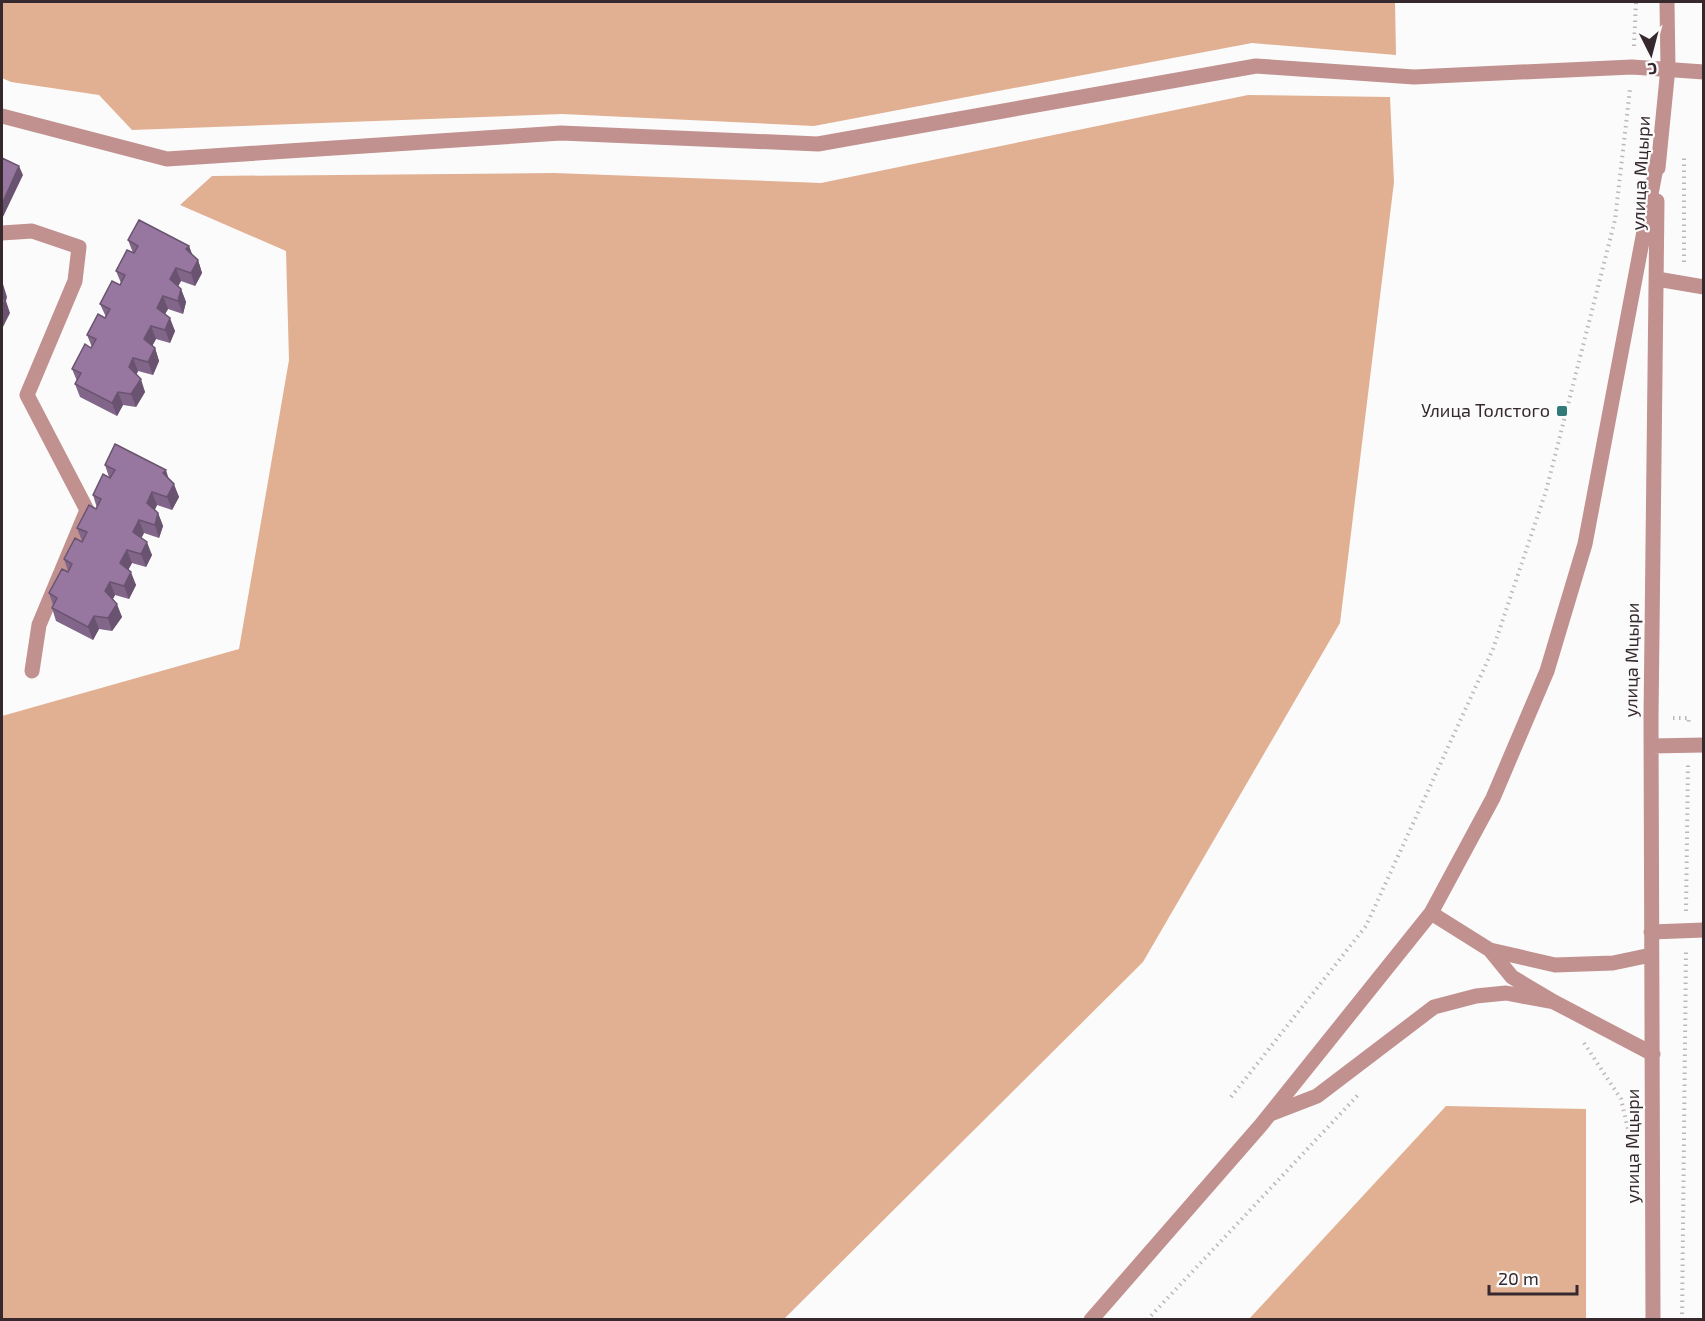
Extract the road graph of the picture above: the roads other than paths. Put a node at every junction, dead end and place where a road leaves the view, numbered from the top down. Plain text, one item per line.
1 (1667, 2) edge
2 (1668, 68) junction
3 (1704, 72) edge
4 (2, 116) edge
5 (1658, 157) junction
6 (2, 233) edge
7 (1656, 279) junction
8 (1704, 287) edge
9 (32, 671) dead end
10 (1696, 745) edge
11 (1651, 746) junction
12 (1431, 913) junction
13 (1704, 930) edge
14 (1651, 932) junction
15 (1490, 950) junction
16 (1651, 955) junction
17 (1554, 1002) junction
18 (1653, 1053) junction
19 (1270, 1114) junction
20 (1091, 1320) edge
21 (1653, 1320) edge

1 - 2 street, улица Мцыри
2 - 3 street
2 - 4 street
2 - 5 street, улица Мцыри
5 - 7 street, улица Мцыри
5 - 12 street
6 - 9 street
7 - 8 street
7 - 11 street, улица Мцыри
10 - 11 street
11 - 14 street, улица Мцыри
12 - 15 street
12 - 19 street
13 - 14 street
14 - 16 street, улица Мцыри
15 - 16 street
15 - 17 street
16 - 18 street, улица Мцыри
17 - 18 street
17 - 19 street
18 - 21 street, улица Мцыри
19 - 20 street

